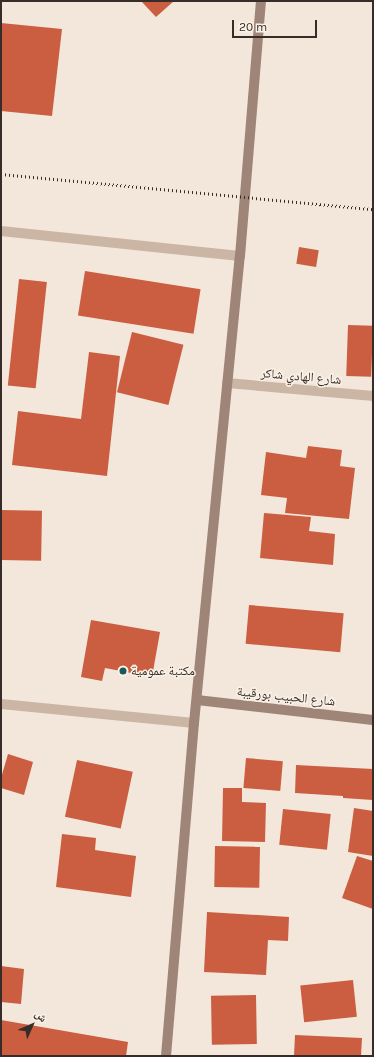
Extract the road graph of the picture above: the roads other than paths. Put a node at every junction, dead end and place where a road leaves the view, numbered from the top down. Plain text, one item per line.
1 (261, 1) edge
2 (1, 231) edge
3 (240, 256) junction
4 (227, 383) junction
5 (373, 396) edge
6 (197, 700) junction
7 (1, 704) edge
8 (373, 720) edge
9 (194, 723) junction
10 (166, 1056) edge

1 - 3 street
2 - 3 street
3 - 4 street
4 - 5 street, شارع الهادي شاكر
4 - 6 street
6 - 8 street, شارع الحبيب بورقيبة
6 - 9 street
7 - 9 street
9 - 10 street

